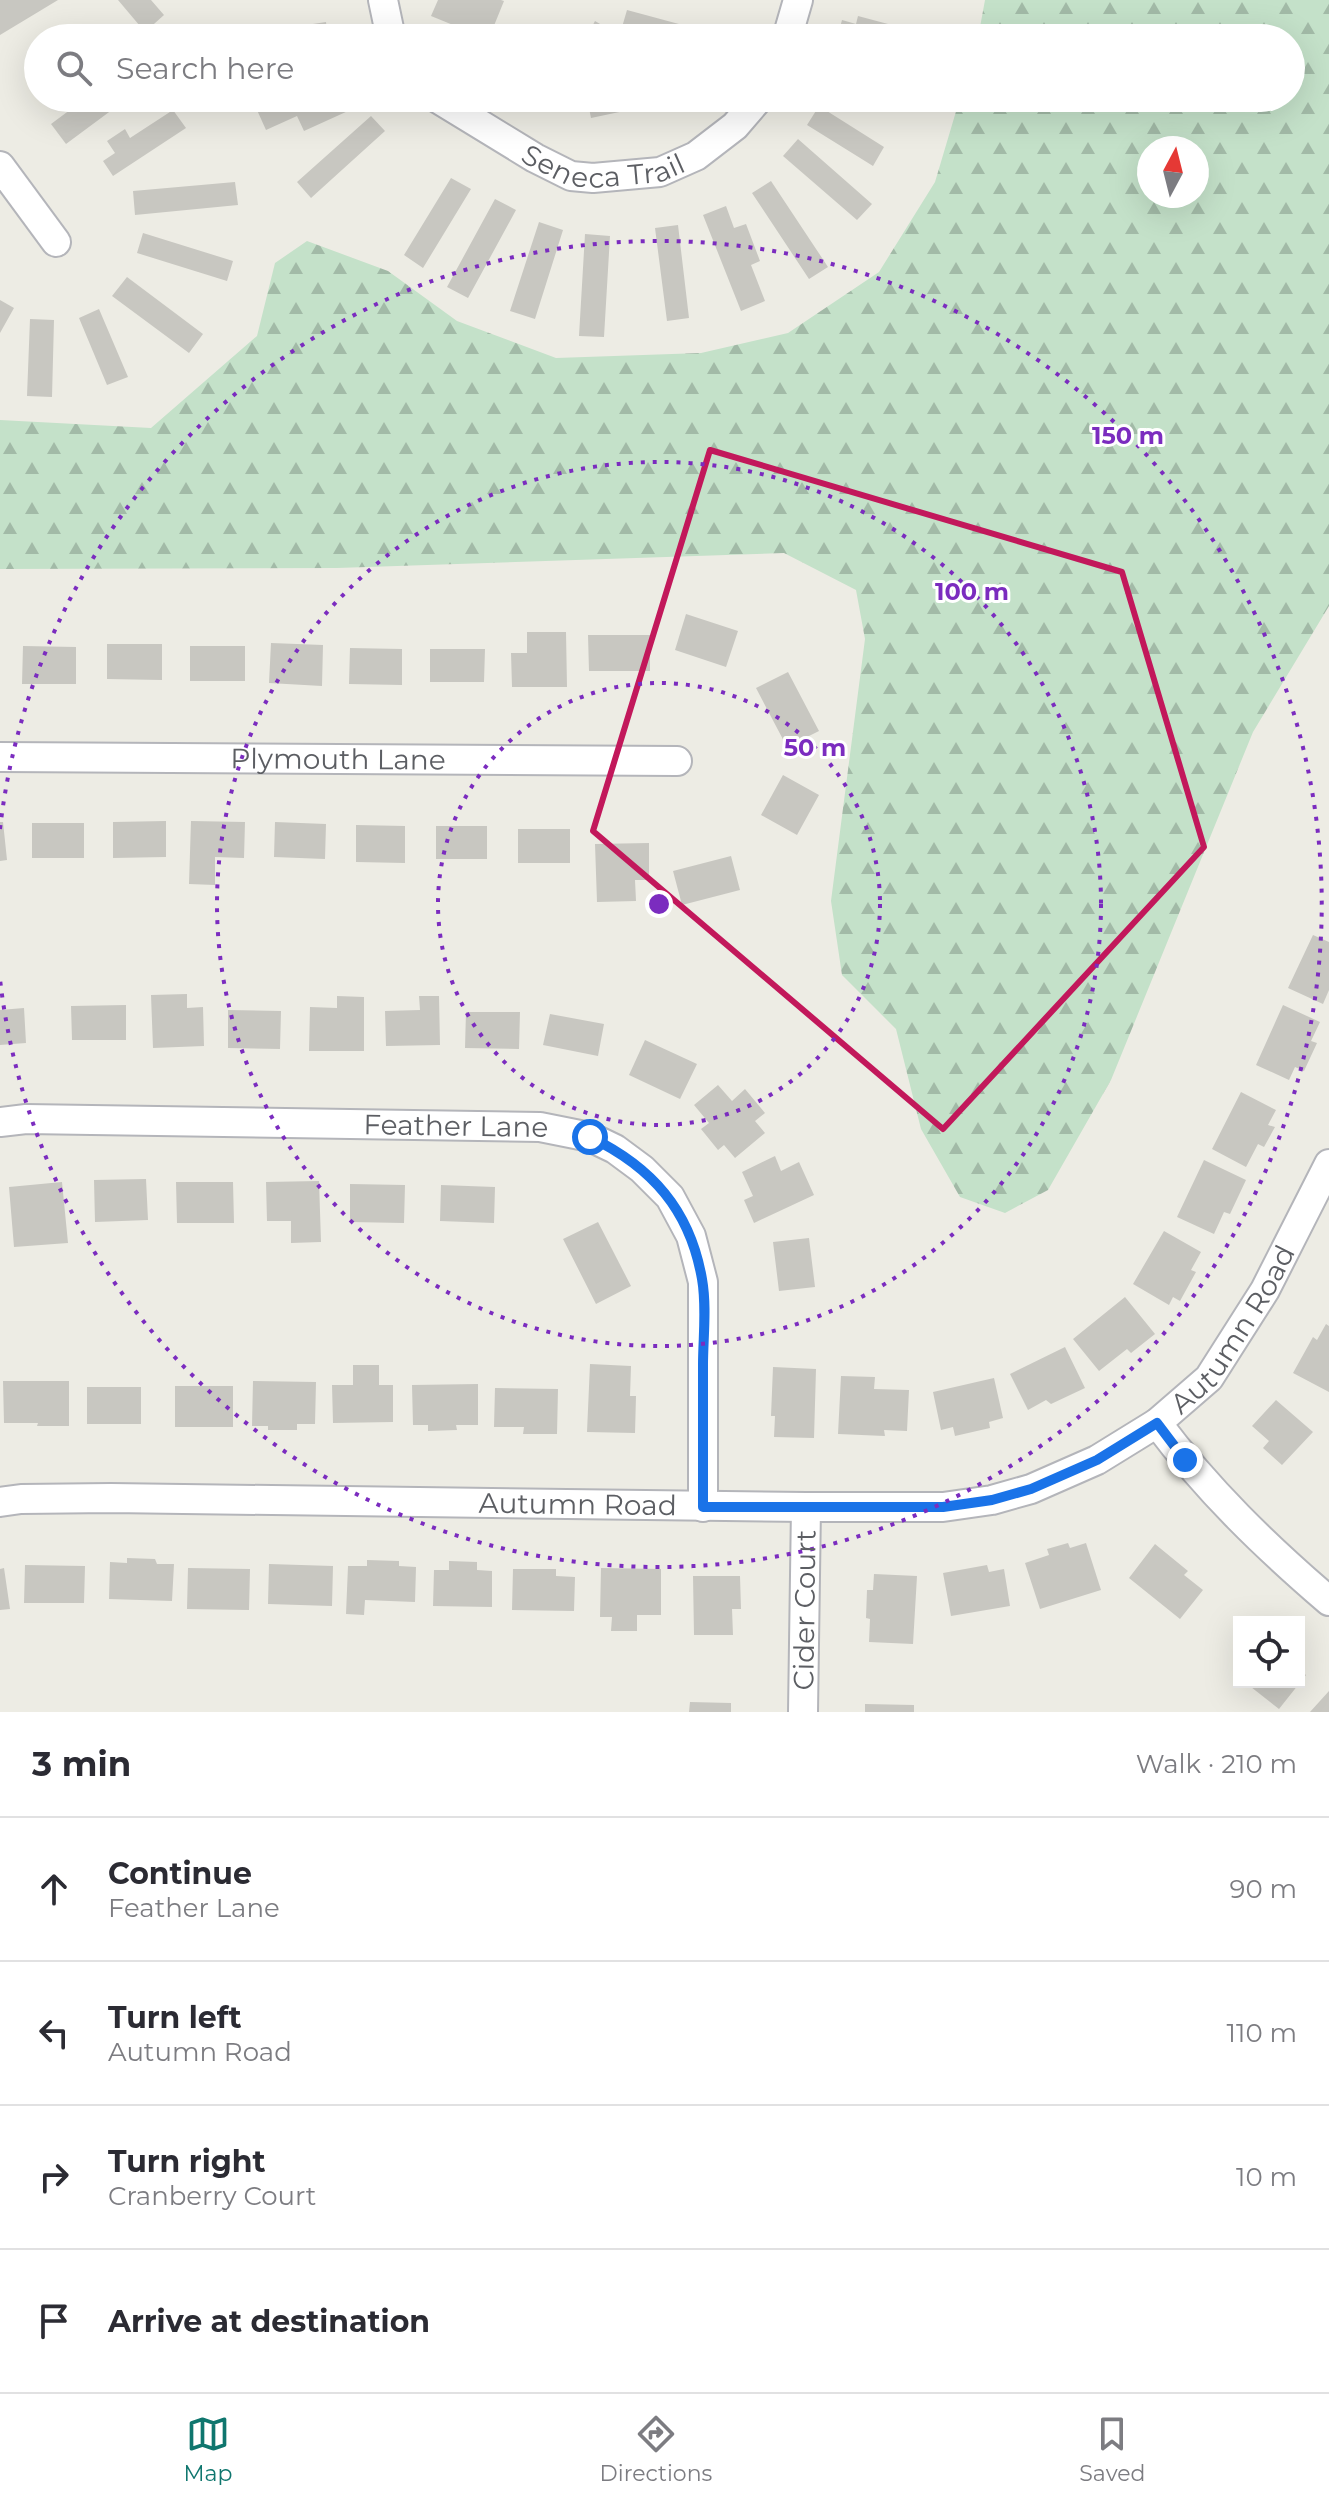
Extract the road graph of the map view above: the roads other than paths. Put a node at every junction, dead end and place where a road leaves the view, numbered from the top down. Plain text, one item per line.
1 (383, 0) edge
2 (798, 0) edge
3 (388, 24) edge
4 (791, 24) edge
5 (460, 112) edge
6 (747, 112) edge
7 (0, 166) edge
8 (56, 242) dead end
9 (0, 757) edge
10 (677, 761) dead end
11 (0, 1122) edge
12 (1329, 1164) edge
13 (1157, 1423) junction
14 (0, 1502) edge
15 (703, 1507) junction
16 (806, 1507) junction
17 (1329, 1601) edge
18 (803, 1712) edge

1 - 3 street
2 - 4 street
5 - 6 street, Seneca Trail
7 - 8 street
9 - 10 street, Plymouth Lane
11 - 15 street, Feather Lane
12 - 13 street, Autumn Road
13 - 16 street, Autumn Road
13 - 17 street
14 - 15 street, Autumn Road
15 - 16 street, Autumn Road
16 - 18 street, Cider Court

